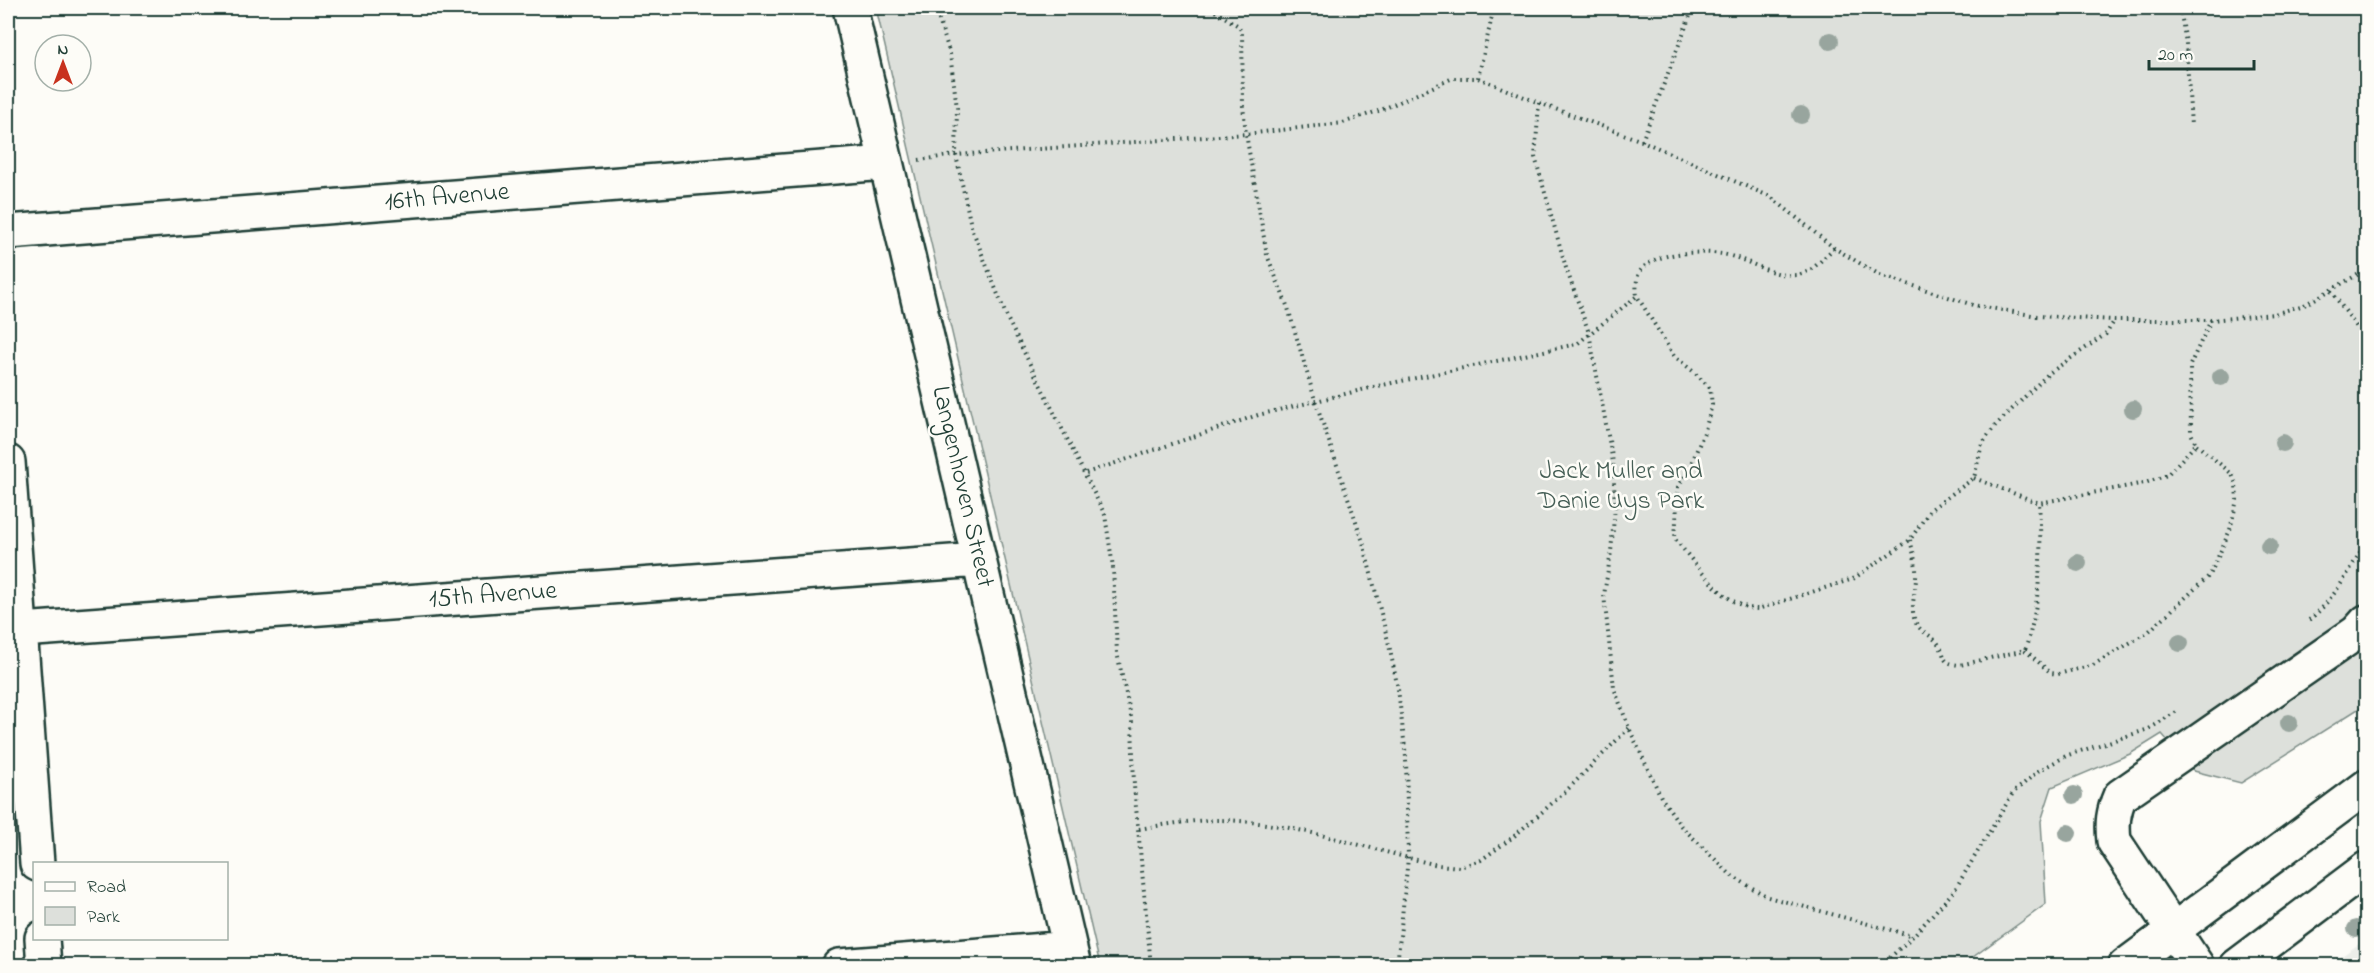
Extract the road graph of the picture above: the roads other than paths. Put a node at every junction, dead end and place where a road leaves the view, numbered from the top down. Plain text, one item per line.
1 (850, 8) edge
2 (899, 162) junction
3 (8, 232) edge
4 (8, 462) edge
5 (979, 560) junction
6 (2367, 622) edge
7 (14, 631) edge
8 (2367, 787) edge
9 (36, 862) edge
10 (2367, 869) edge
11 (2173, 930) junction
12 (42, 940) edge
13 (1072, 957) edge
14 (44, 966) edge
15 (839, 966) edge
16 (2125, 966) edge
17 (2197, 966) edge
18 (2237, 966) edge

1 - 2 street, Langenhoven Street
2 - 3 street, 16th Avenue
2 - 5 street, Langenhoven Street
4 - 7 street
5 - 7 street, 15th Avenue
5 - 13 street, Langenhoven Street
6 - 11 street
7 - 9 street
8 - 11 street
10 - 18 street
11 - 16 street
11 - 17 street
12 - 14 street
13 - 15 street

